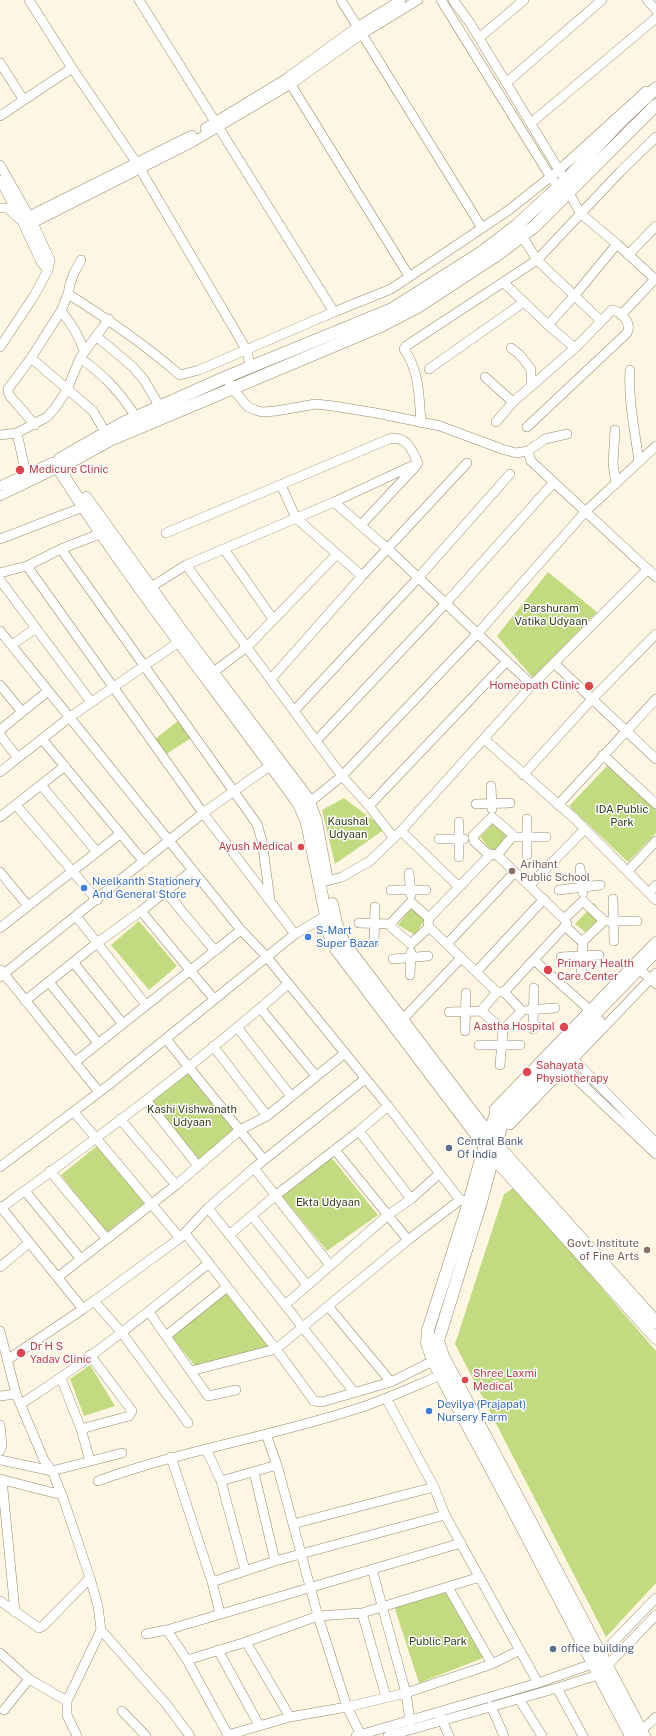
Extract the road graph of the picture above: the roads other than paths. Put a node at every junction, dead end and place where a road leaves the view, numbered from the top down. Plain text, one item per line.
1 (29, 0) edge
2 (139, 0) edge
3 (341, 0) edge
4 (401, 0) edge
5 (418, 0) edge
6 (441, 0) edge
7 (453, 0) edge
8 (524, 0) edge
9 (602, 0) edge
10 (647, 0) edge
11 (656, 10) edge
12 (656, 18) edge
13 (360, 31) junction
14 (479, 38) junction
15 (0, 63) edge
16 (72, 68) junction
17 (289, 81) junction
18 (656, 82) edge
19 (506, 83) junction
20 (656, 88) edge
21 (23, 99) junction
22 (656, 105) edge
23 (0, 116) edge
24 (531, 123) junction
25 (218, 124) junction
26 (656, 137) edge
27 (0, 165) edge
28 (138, 165) junction
29 (550, 176) junction
30 (0, 180) edge
31 (565, 186) junction
32 (0, 208) edge
33 (580, 213) junction
34 (28, 220) junction
35 (656, 226) edge
36 (482, 228) junction
37 (522, 236) junction
38 (617, 244) junction
39 (628, 255) junction
40 (81, 260) dead end
41 (537, 260) junction
42 (409, 276) junction
43 (656, 279) edge
44 (503, 282) junction
45 (68, 294) junction
46 (575, 295) junction
47 (524, 302) junction
48 (61, 311) junction
49 (334, 312) junction
50 (621, 315) junction
51 (108, 319) junction
52 (600, 320) junction
53 (548, 325) junction
54 (96, 336) junction
55 (0, 347) edge
56 (511, 348) dead end
57 (575, 348) junction
58 (246, 349) junction
59 (82, 354) junction
60 (31, 358) junction
61 (251, 368) junction
62 (429, 369) dead end
63 (630, 370) dead end
64 (226, 377) junction
65 (485, 377) dead end
66 (531, 385) junction
67 (233, 389) junction
68 (67, 390) junction
69 (513, 402) junction
70 (160, 407) junction
71 (136, 417) junction
72 (496, 422) dead end
73 (421, 423) junction
74 (35, 424) junction
75 (527, 427) dead end
76 (616, 430) dead end
77 (17, 433) junction
78 (567, 434) dead end
79 (0, 435) edge
80 (108, 436) junction
81 (656, 446) edge
82 (528, 451) junction
83 (639, 462) junction
84 (418, 463) junction
85 (467, 463) dead end
86 (58, 465) junction
87 (26, 474) junction
88 (510, 474) dead end
89 (554, 482) junction
90 (616, 484) junction
91 (281, 485) junction
92 (0, 486) edge
93 (0, 496) edge
94 (334, 502) junction
95 (83, 507) junction
96 (586, 511) junction
97 (296, 518) junction
98 (361, 525) junction
99 (102, 533) junction
100 (166, 533) dead end
101 (0, 539) edge
102 (61, 549) junction
103 (224, 549) junction
104 (388, 549) junction
105 (337, 554) junction
106 (186, 565) junction
107 (27, 566) junction
108 (648, 569) junction
109 (0, 573) edge
110 (362, 576) junction
111 (656, 577) edge
112 (418, 578) junction
113 (0, 580) edge
114 (151, 587) junction
115 (446, 603) junction
116 (273, 619) junction
117 (36, 628) junction
118 (0, 630) edge
119 (478, 633) junction
120 (656, 634) edge
121 (179, 642) junction
122 (12, 645) junction
123 (247, 647) junction
124 (507, 660) junction
125 (555, 664) junction
126 (143, 666) junction
127 (212, 672) junction
128 (271, 679) junction
129 (0, 685) edge
130 (532, 685) junction
131 (112, 687) junction
132 (48, 691) junction
133 (593, 698) junction
134 (655, 701) edge
135 (91, 702) junction
136 (294, 711) junction
137 (22, 712) junction
138 (70, 717) junction
139 (0, 730) edge
140 (626, 730) junction
141 (0, 735) edge
142 (42, 739) junction
143 (484, 739) junction
144 (316, 741) junction
145 (603, 755) junction
146 (18, 758) junction
147 (656, 759) edge
148 (271, 765) junction
149 (65, 766) junction
150 (0, 772) edge
151 (523, 775) junction
152 (342, 776) junction
153 (41, 784) junction
154 (491, 786) dead end
155 (235, 791) junction
156 (310, 802) junction
157 (492, 803) junction
158 (510, 803) dead end
159 (16, 804) junction
160 (476, 804) dead end
161 (656, 804) edge
162 (558, 805) junction
163 (369, 806) junction
164 (203, 813) junction
165 (0, 817) edge
166 (492, 817) junction
167 (527, 819) dead end
168 (459, 822) dead end
169 (585, 829) junction
170 (401, 831) junction
171 (120, 834) junction
172 (512, 837) junction
173 (527, 837) junction
174 (546, 837) dead end
175 (394, 838) junction
176 (439, 838) dead end
177 (459, 839) junction
178 (473, 839) junction
179 (170, 841) junction
180 (656, 841) edge
181 (97, 852) junction
182 (493, 855) junction
183 (527, 855) dead end
184 (459, 857) dead end
185 (144, 862) junction
186 (580, 868) dead end
187 (193, 870) junction
188 (628, 870) junction
189 (72, 871) junction
190 (0, 872) edge
191 (515, 872) junction
192 (409, 873) dead end
193 (327, 881) junction
194 (600, 885) dead end
195 (656, 885) edge
196 (529, 886) junction
197 (459, 887) junction
198 (582, 888) junction
199 (391, 890) dead end
200 (410, 890) junction
201 (426, 890) dead end
202 (559, 890) dead end
203 (166, 891) junction
204 (649, 893) junction
205 (544, 899) junction
206 (613, 899) dead end
207 (97, 900) junction
208 (583, 900) junction
209 (656, 900) edge
210 (270, 902) junction
211 (411, 902) junction
212 (28, 906) junction
213 (375, 907) dead end
214 (142, 911) junction
215 (76, 916) junction
216 (326, 916) junction
217 (603, 921) junction
218 (614, 921) junction
219 (637, 921) dead end
220 (359, 923) dead end
221 (429, 923) junction
222 (565, 923) junction
223 (374, 924) junction
224 (390, 924) junction
225 (1, 926) edge
226 (241, 930) junction
227 (295, 934) junction
228 (583, 941) junction
229 (614, 941) dead end
230 (656, 941) edge
231 (97, 943) junction
232 (374, 943) dead end
233 (411, 944) junction
234 (447, 944) junction
235 (215, 951) junction
236 (656, 951) edge
237 (599, 955) dead end
238 (266, 956) junction
239 (428, 956) dead end
240 (582, 956) junction
241 (561, 957) dead end
242 (411, 958) junction
243 (461, 958) junction
244 (393, 959) dead end
245 (534, 960) junction
246 (73, 962) junction
247 (190, 971) junction
248 (651, 971) edge
249 (476, 972) junction
250 (1, 973) edge
251 (581, 974) dead end
252 (410, 975) dead end
253 (49, 982) junction
254 (288, 984) junction
255 (534, 988) dead end
256 (500, 992) junction
257 (466, 993) dead end
258 (214, 1000) junction
259 (25, 1001) junction
260 (146, 1005) junction
261 (555, 1008) dead end
262 (261, 1009) junction
263 (534, 1009) junction
264 (521, 1010) junction
265 (465, 1011) junction
266 (482, 1011) junction
267 (449, 1012) dead end
268 (592, 1013) junction
269 (402, 1020) junction
270 (123, 1024) junction
271 (237, 1027) junction
272 (533, 1029) dead end
273 (503, 1030) junction
274 (465, 1031) dead end
275 (166, 1038) junction
276 (98, 1043) junction
277 (479, 1045) dead end
278 (502, 1045) junction
279 (520, 1045) dead end
280 (213, 1046) junction
281 (344, 1054) junction
282 (573, 1059) junction
283 (74, 1062) junction
284 (189, 1065) junction
285 (500, 1065) dead end
286 (565, 1068) junction
287 (316, 1076) junction
288 (365, 1079) junction
289 (99, 1092) junction
290 (291, 1096) junction
291 (146, 1100) junction
292 (388, 1106) junction
293 (74, 1112) junction
294 (267, 1116) junction
295 (120, 1119) junction
296 (499, 1120) junction
297 (240, 1130) junction
298 (359, 1131) junction
299 (488, 1134) junction
300 (96, 1138) junction
301 (656, 1142) edge
302 (491, 1146) junction
303 (335, 1150) junction
304 (656, 1154) edge
305 (494, 1158) junction
306 (264, 1160) junction
307 (198, 1166) junction
308 (0, 1167) edge
309 (254, 1168) junction
310 (50, 1171) junction
311 (439, 1174) junction
312 (176, 1185) junction
313 (25, 1191) junction
314 (275, 1196) junction
315 (411, 1199) junction
316 (465, 1201) junction
317 (150, 1205) junction
318 (1, 1207) edge
319 (208, 1208) junction
320 (388, 1215) junction
321 (252, 1216) junction
322 (229, 1235) junction
323 (182, 1236) junction
324 (106, 1238) junction
325 (408, 1240) junction
326 (29, 1243) junction
327 (80, 1258) junction
328 (209, 1263) junction
329 (329, 1264) junction
330 (0, 1267) edge
331 (58, 1277) junction
332 (307, 1285) junction
333 (227, 1287) junction
334 (94, 1301) junction
335 (285, 1305) junction
336 (328, 1306) junction
337 (83, 1310) junction
338 (148, 1312) junction
339 (656, 1322) edge
340 (302, 1327) junction
341 (0, 1331) edge
342 (122, 1333) junction
343 (166, 1336) junction
344 (656, 1338) edge
345 (276, 1349) junction
346 (90, 1355) junction
347 (7, 1360) junction
348 (433, 1362) junction
349 (191, 1371) junction
350 (441, 1375) junction
351 (61, 1378) junction
352 (391, 1382) junction
353 (236, 1390) dead end
354 (354, 1392) junction
355 (16, 1394) junction
356 (0, 1396) edge
357 (386, 1398) junction
358 (21, 1404) junction
359 (188, 1422) dead end
360 (0, 1425) edge
361 (81, 1429) junction
362 (266, 1434) junction
363 (206, 1449) junction
364 (0, 1451) edge
365 (122, 1453) dead end
366 (171, 1457) junction
367 (0, 1460) edge
368 (90, 1461) junction
369 (277, 1466) junction
370 (52, 1471) junction
371 (254, 1472) junction
372 (1, 1479) edge
373 (98, 1481) dead end
374 (221, 1482) junction
375 (434, 1487) junction
376 (62, 1495) junction
377 (445, 1515) junction
378 (293, 1524) junction
379 (461, 1543) junction
380 (301, 1555) junction
381 (275, 1561) junction
382 (372, 1569) junction
383 (245, 1570) junction
384 (480, 1577) junction
385 (90, 1578) junction
386 (212, 1582) junction
387 (311, 1587) junction
388 (448, 1587) junction
389 (656, 1598) edge
390 (0, 1601) edge
391 (382, 1606) junction
392 (15, 1612) junction
393 (220, 1613) junction
394 (362, 1613) junction
395 (656, 1614) edge
396 (318, 1616) junction
397 (101, 1630) junction
398 (167, 1630) junction
399 (146, 1634) dead end
400 (246, 1642) junction
401 (218, 1650) junction
402 (520, 1650) junction
403 (0, 1653) edge
404 (187, 1660) junction
405 (604, 1660) junction
406 (492, 1664) junction
407 (592, 1664) junction
408 (598, 1675) junction
409 (29, 1679) junction
410 (538, 1683) junction
411 (557, 1688) junction
412 (406, 1693) junction
413 (386, 1697) junction
414 (519, 1699) junction
415 (67, 1701) junction
416 (491, 1706) junction
417 (347, 1707) junction
418 (4, 1710) dead end
419 (122, 1711) dead end
420 (440, 1716) junction
421 (290, 1717) junction
422 (656, 1717) edge
423 (259, 1725) junction
424 (409, 1729) edge
425 (639, 1734) edge
426 (228, 1735) edge
427 (358, 1735) edge
428 (77, 1736) edge
429 (146, 1736) edge
430 (190, 1736) edge
431 (388, 1736) edge
432 (449, 1736) edge
433 (504, 1736) edge
434 (542, 1736) edge
435 (583, 1736) edge

1 - 16 street
2 - 25 street
3 - 13 street
4 - 13 street
5 - 13 street
6 - 29 street
7 - 14 street
8 - 14 street
9 - 19 street
10 - 11 street
12 - 24 street
13 - 17 street
13 - 36 street
14 - 19 street
15 - 21 street
16 - 21 street
16 - 28 street
17 - 25 street
17 - 42 street
18 - 31 street
19 - 24 street
20 - 31 main road
21 - 23 street
22 - 31 main road
24 - 31 street
25 - 28 street
25 - 49 street
26 - 33 street
27 - 34 street
28 - 34 street
28 - 58 street
29 - 31 street
29 - 31 street
29 - 36 street
30 - 34 street
31 - 33 street
31 - 37 main road
31 - 61 main road
32 - 34 street
33 - 38 street
33 - 41 street
34 - 55 street
35 - 39 street
36 - 42 street
37 - 41 street
37 - 67 main road
38 - 39 street
38 - 46 street
39 - 43 street
40 - 45 street
41 - 44 street
41 - 46 street
42 - 49 street
43 - 50 street
44 - 47 street
44 - 73 street
45 - 48 street
45 - 51 street
46 - 52 street
46 - 53 street
47 - 53 street
47 - 62 street
48 - 59 street
48 - 60 street
49 - 58 street
50 - 52 street
50 - 75 street
51 - 54 street
51 - 58 street
52 - 57 street
53 - 57 street
54 - 59 street
54 - 70 street
56 - 66 street
57 - 66 street
58 - 61 street
59 - 68 street
59 - 71 street
60 - 68 street
60 - 74 street
61 - 64 main road
63 - 83 street
64 - 67 street
64 - 70 main road
65 - 69 street
66 - 69 street
67 - 73 street
67 - 80 main road
68 - 74 street
68 - 80 street
69 - 72 street
70 - 71 main road
71 - 80 main road
73 - 82 street
74 - 77 street
76 - 90 street
77 - 79 street
77 - 87 street
78 - 82 street
80 - 86 main road
81 - 83 street
82 - 89 street
83 - 90 street
84 - 91 street
84 - 94 street
84 - 98 street
85 - 104 street
86 - 87 street
86 - 93 street
86 - 95 main road
86 - 114 main road
87 - 92 street
88 - 112 street
89 - 96 street
89 - 115 street
90 - 96 street
91 - 97 street
91 - 100 street
94 - 97 street
94 - 98 street
95 - 99 main road
95 - 101 street
96 - 108 street
96 - 119 street
97 - 103 street
97 - 105 street
98 - 104 street
99 - 102 street
99 - 121 main road
102 - 107 street
102 - 126 street
103 - 106 street
103 - 116 street
104 - 110 street
104 - 112 street
105 - 110 street
105 - 116 street
106 - 114 street
106 - 123 street
107 - 109 street
107 - 131 street
108 - 111 street
108 - 125 street
110 - 128 street
112 - 115 street
112 - 136 street
113 - 117 street
114 - 127 main road
115 - 119 street
115 - 144 street
116 - 123 street
117 - 122 street
117 - 135 street
118 - 122 street
119 - 124 street
119 - 152 street
120 - 133 street
121 - 126 street
121 - 148 main road
122 - 132 street
123 - 127 street
123 - 128 street
124 - 130 street
124 - 163 street
125 - 130 street
125 - 133 street
126 - 131 street
126 - 155 street
127 - 156 main road
128 - 136 street
129 - 137 street
130 - 143 street
131 - 135 street
131 - 164 street
132 - 137 street
132 - 138 street
133 - 140 street
133 - 151 street
134 - 140 street
135 - 138 street
136 - 144 street
137 - 139 street
138 - 142 street
138 - 179 street
140 - 145 street
140 - 147 street
141 - 146 street
142 - 146 street
142 - 149 street
143 - 151 street
143 - 170 street
144 - 152 street
145 - 161 street
145 - 162 street
146 - 150 street
148 - 155 street
148 - 216 main road
149 - 153 street
149 - 171 street
151 - 162 street
152 - 156 street
152 - 163 street
153 - 159 street
153 - 181 street
154 - 157 street
155 - 164 street
155 - 210 street
156 - 193 main road
157 - 158 street
157 - 160 street
157 - 166 street
159 - 165 street
159 - 189 street
162 - 169 street
163 - 175 street
164 - 179 street
164 - 210 street
166 - 172 street
166 - 178 street
167 - 173 street
168 - 177 street
169 - 188 street
169 - 196 street
170 - 175 street
170 - 197 street
171 - 181 street
171 - 185 street
172 - 173 street
172 - 182 street
173 - 174 street
173 - 183 street
175 - 193 street
176 - 177 street
177 - 178 street
177 - 184 street
178 - 182 street
179 - 185 street
179 - 187 street
180 - 188 street
181 - 189 street
182 - 191 street
182 - 197 street
185 - 207 street
186 - 198 street
187 - 203 street
187 - 226 street
188 - 204 street
189 - 207 street
189 - 212 street
190 - 212 street
191 - 196 street
191 - 234 street
192 - 200 street
193 - 269 main road
194 - 198 street
195 - 204 street
196 - 205 street
197 - 221 street
198 - 202 street
198 - 208 street
199 - 200 street
200 - 201 street
200 - 211 street
203 - 214 street
203 - 235 street
204 - 209 street
205 - 222 street
205 - 249 street
206 - 218 street
207 - 215 street
208 - 217 street
208 - 222 street
210 - 227 street
211 - 221 street
211 - 224 street
212 - 225 street
213 - 223 street
214 - 231 street
214 - 247 street
215 - 231 street
215 - 250 street
216 - 227 street
216 - 302 main road
217 - 218 street
217 - 228 street
218 - 219 street
218 - 229 street
220 - 223 street
221 - 233 street
221 - 234 street
222 - 228 street
222 - 245 street
223 - 224 street
223 - 232 street
224 - 233 street
226 - 235 street
226 - 238 street
227 - 238 street
228 - 240 street
230 - 268 street
231 - 246 street
231 - 260 street
233 - 242 street
234 - 243 street
235 - 247 street
236 - 248 main road
237 - 240 street
238 - 254 street
238 - 258 street
239 - 242 street
240 - 241 street
240 - 251 street
242 - 244 street
242 - 252 street
243 - 249 street
243 - 269 street
245 - 256 street
245 - 268 street
246 - 253 street
246 - 270 street
247 - 258 street
247 - 260 street
248 - 268 main road
248 - 282 street
248 - 296 main road
249 - 256 street
250 - 259 street
253 - 259 street
253 - 276 street
254 - 262 street
254 - 281 street
255 - 263 street
256 - 264 street
256 - 266 street
257 - 265 street
258 - 275 street
259 - 283 street
260 - 270 street
261 - 263 street
262 - 271 street
262 - 287 street
263 - 264 street
263 - 272 street
264 - 273 street
265 - 266 street
265 - 267 street
265 - 274 street
266 - 273 street
268 - 296 main road
269 - 299 main road
270 - 276 street
271 - 280 street
271 - 290 street
273 - 278 street
275 - 284 street
275 - 289 street
276 - 283 street
277 - 278 street
278 - 279 street
278 - 285 street
280 - 284 street
280 - 294 street
281 - 287 street
281 - 288 street
282 - 286 street
282 - 301 street
283 - 289 street
284 - 291 street
284 - 297 street
286 - 296 street
286 - 304 street
287 - 290 street
288 - 292 street
288 - 306 street
289 - 293 street
290 - 294 street
291 - 295 street
291 - 307 street
292 - 298 street
292 - 311 street
293 - 300 street
293 - 308 street
294 - 297 street
295 - 300 street
295 - 312 street
296 - 299 main road
296 - 302 main road
297 - 306 street
297 - 307 street
298 - 303 street
298 - 315 street
299 - 302 main road
300 - 310 street
300 - 317 street
302 - 305 main road
302 - 316 main road
302 - 339 main road
303 - 314 street
303 - 320 street
305 - 344 main road
305 - 405 main road
306 - 309 street
307 - 312 street
309 - 314 street
309 - 319 street
310 - 313 street
310 - 324 street
311 - 315 street
311 - 316 street
312 - 317 street
313 - 318 street
313 - 327 street
314 - 321 street
314 - 329 street
315 - 320 street
316 - 325 street
316 - 348 main road
317 - 323 street
317 - 324 street
318 - 326 street
319 - 322 street
319 - 323 street
320 - 325 street
320 - 329 street
321 - 322 street
321 - 332 street
322 - 335 street
323 - 328 street
323 - 334 street
324 - 327 street
325 - 336 street
326 - 330 street
326 - 331 street
327 - 331 street
328 - 333 street
328 - 338 street
329 - 332 street
331 - 337 street
332 - 335 street
333 - 343 street
333 - 345 street
334 - 337 street
334 - 342 street
335 - 340 street
336 - 340 street
336 - 352 street
337 - 347 street
338 - 342 street
338 - 343 street
340 - 345 street
340 - 354 street
341 - 347 street
342 - 346 street
342 - 359 street
343 - 349 street
345 - 349 street
345 - 354 street
346 - 351 street
346 - 361 street
347 - 355 street
348 - 350 main road
348 - 352 street
349 - 353 street
350 - 357 street
350 - 407 main road
351 - 358 street
351 - 361 street
352 - 354 street
355 - 356 street
355 - 358 street
357 - 362 street
357 - 375 street
358 - 370 street
360 - 364 street
361 - 368 street
362 - 363 street
362 - 369 street
363 - 366 street
363 - 374 street
365 - 368 street
366 - 373 street
366 - 386 street
367 - 370 street
368 - 370 street
369 - 371 street
369 - 378 street
370 - 376 street
371 - 374 street
371 - 381 street
372 - 376 street
372 - 392 street
374 - 383 street
375 - 377 street
375 - 378 street
376 - 385 street
377 - 379 street
377 - 380 street
378 - 380 street
379 - 382 street
379 - 384 street
380 - 381 street
380 - 387 street
381 - 383 street
382 - 387 street
382 - 391 street
383 - 386 street
384 - 388 street
384 - 402 street
385 - 392 street
385 - 397 street
386 - 393 street
387 - 393 street
387 - 396 street
388 - 391 street
388 - 406 street
389 - 405 street
390 - 392 street
391 - 394 street
391 - 412 street
393 - 398 street
394 - 396 street
394 - 413 street
395 - 405 street
396 - 400 street
396 - 417 street
397 - 415 street
397 - 430 street
398 - 399 street
398 - 404 street
400 - 401 street
400 - 421 street
401 - 404 street
401 - 423 street
402 - 406 street
402 - 410 street
403 - 409 street
404 - 426 street
405 - 407 street
405 - 408 street
405 - 425 main road
406 - 412 street
407 - 408 main road
407 - 410 street
408 - 411 street
408 - 425 main road
409 - 415 street
409 - 418 street
410 - 420 street
411 - 414 street
411 - 435 street
412 - 413 street
412 - 424 street
413 - 417 street
414 - 416 street
414 - 434 street
415 - 428 street
416 - 420 street
416 - 433 street
417 - 421 street
417 - 427 street
419 - 429 street
420 - 424 street
420 - 432 street
421 - 423 street
422 - 425 street
423 - 426 street
424 - 427 street
424 - 431 street

